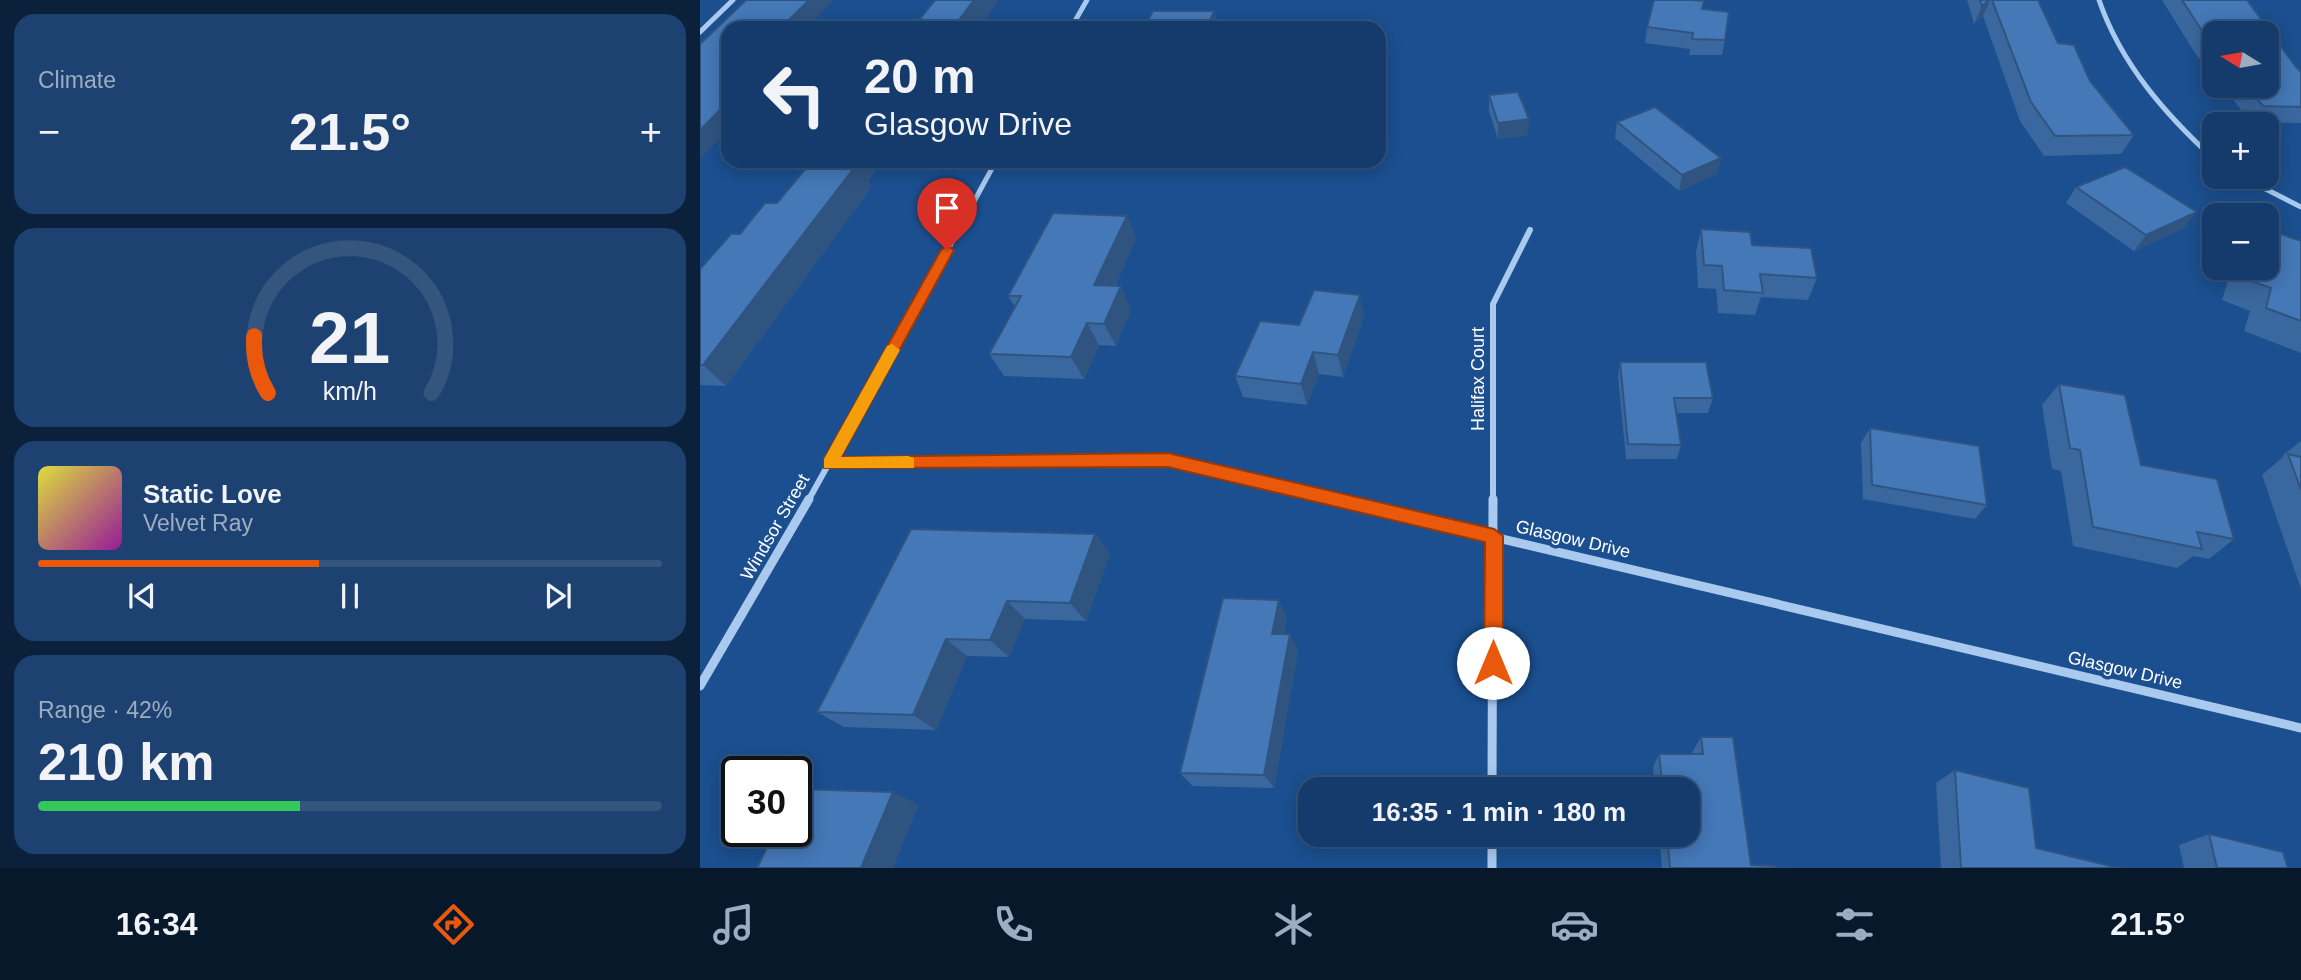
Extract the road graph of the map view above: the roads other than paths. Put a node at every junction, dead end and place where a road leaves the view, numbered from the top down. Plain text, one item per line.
1 (733, 0) edge
2 (1087, 0) edge
3 (2099, 0) edge
4 (1075, 21) edge
5 (700, 32) edge
6 (2202, 148) edge
7 (992, 168) edge
8 (2266, 189) edge
9 (2301, 207) edge
10 (1530, 230) dead end
11 (829, 464) junction
12 (1494, 536) junction
13 (700, 686) edge
14 (2301, 728) edge
15 (1492, 777) edge
16 (1492, 847) edge
17 (1492, 868) edge

1 - 5 street
2 - 4 street
3 - 6 street
7 - 11 street, Windsor Street
8 - 9 street
10 - 12 street, Halifax Court
11 - 12 street, Glasgow Drive
11 - 13 street, Windsor Street
12 - 14 street, Glasgow Drive
12 - 15 street, Halifax Court
16 - 17 street

